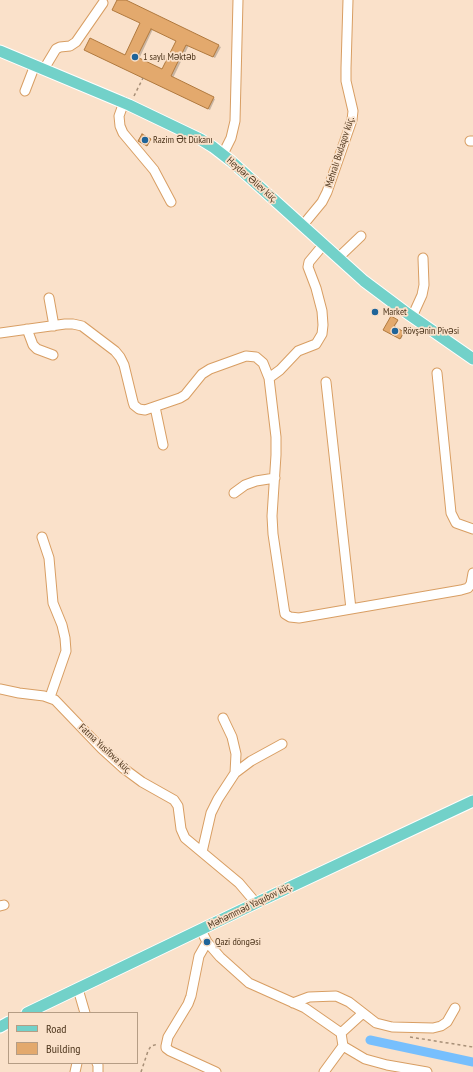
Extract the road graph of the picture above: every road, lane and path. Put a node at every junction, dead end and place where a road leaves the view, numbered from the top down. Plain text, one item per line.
1 (238, 0) edge
2 (348, 0) edge
3 (103, 3) dead end
4 (0, 51) edge
5 (40, 67) junction
6 (143, 78) dead end
7 (25, 91) dead end
8 (126, 104) junction
9 (223, 154) junction
10 (171, 202) dead end
11 (303, 225) junction
12 (361, 236) dead end
13 (324, 244) junction
14 (338, 258) junction
15 (423, 258) dead end
16 (49, 298) dead end
17 (412, 317) junction
18 (54, 326) junction
19 (26, 329) junction
20 (0, 333) edge
21 (53, 355) dead end
22 (473, 359) edge
23 (437, 373) dead end
24 (269, 378) junction
25 (326, 382) dead end
26 (154, 406) junction
27 (163, 445) dead end
28 (275, 478) junction
29 (234, 493) dead end
30 (473, 529) edge
31 (42, 537) dead end
32 (473, 573) edge
33 (351, 609) junction
34 (0, 689) edge
35 (50, 698) junction
36 (222, 718) dead end
37 (282, 744) dead end
38 (235, 773) junction
39 (473, 801) edge
40 (202, 852) junction
41 (256, 903) junction
42 (201, 930) junction
43 (208, 942) junction
44 (78, 989) junction
45 (293, 1003) junction
46 (454, 1008) dead end
47 (29, 1012) edge
48 (85, 1012) edge
49 (363, 1013) junction
50 (341, 1033) junction
51 (404, 1035) dead end
52 (166, 1046) junction
53 (343, 1046) junction
54 (473, 1047) edge
55 (141, 1072) edge
56 (216, 1072) edge
57 (324, 1072) edge
58 (427, 1072) edge

1 - 9 street
2 - 11 street, Mehralı Budaqov küç.
3 - 5 street
4 - 5 main road, Heydər Əliev küç.
5 - 7 street
5 - 8 main road, Heydər Əliev küç.
6 - 8 path
8 - 9 main road, Heydər Əliev küç.
8 - 10 street
9 - 11 main road, Heydər Əliev küç.
11 - 13 main road, Heydər Əliev küç.
12 - 14 street
13 - 14 main road, Heydər Əliev küç.
13 - 24 street
14 - 17 main road, Heydər Əliev küç.
15 - 17 street
16 - 18 street
17 - 22 main road, Heydər Əliev küç.
18 - 19 street
18 - 26 street
19 - 20 street
19 - 21 street
23 - 30 street
24 - 26 street
24 - 28 street
25 - 33 street
26 - 27 street
28 - 29 street
28 - 33 street
31 - 35 street
32 - 33 street
34 - 35 street
35 - 40 street, Fatma Yusifova küç.
36 - 38 street
37 - 38 street
38 - 40 street
39 - 41 main road, Məhəmməd Yaqubov küç.
40 - 41 street, Fatma Yusifova küç.
41 - 42 main road, Məhəmməd Yaqubov küç.
42 - 43 street
42 - 44 main road, Məhəmməd Yaqubov küç.
43 - 45 street
43 - 52 street
44 - 47 main road, Məhəmməd Yaqubov küç.
44 - 48 street
45 - 49 street
45 - 50 street
46 - 49 street
49 - 50 street
50 - 53 street
51 - 54 path
52 - 55 path
52 - 56 street
53 - 57 street
53 - 58 street

